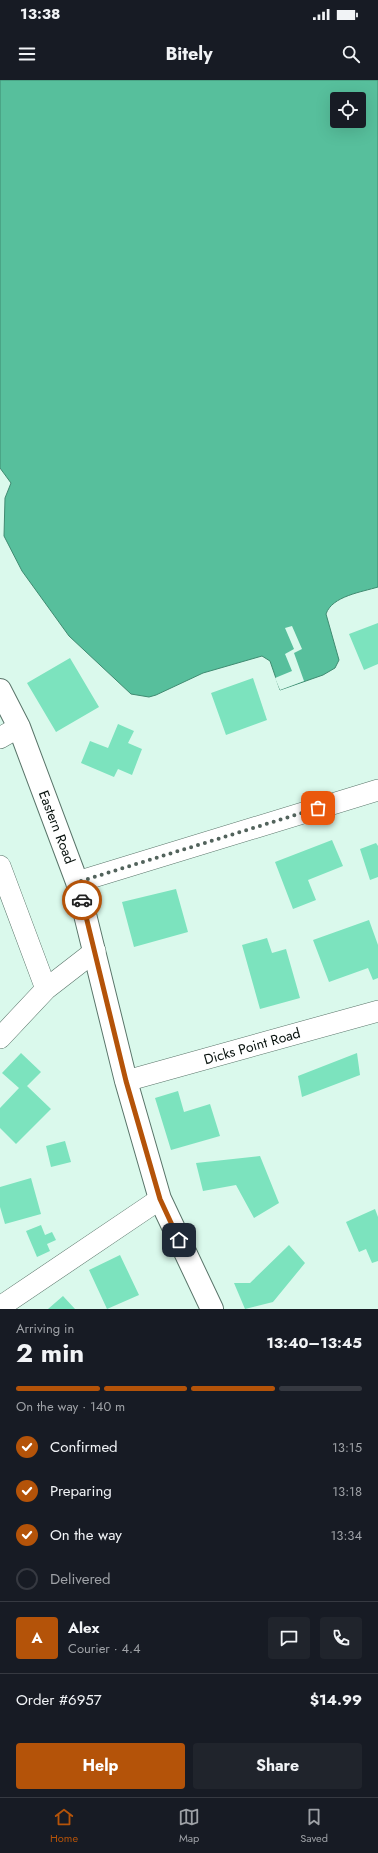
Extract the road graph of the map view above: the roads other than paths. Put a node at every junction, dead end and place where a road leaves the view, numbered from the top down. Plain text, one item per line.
1 (0, 690) edge
2 (19, 727) junction
3 (0, 738) edge
4 (378, 790) edge
5 (0, 866) edge
6 (78, 882) junction
7 (95, 950) junction
8 (46, 989) junction
9 (378, 1011) edge
10 (0, 1038) edge
11 (126, 1081) junction
12 (160, 1199) junction
13 (0, 1307) edge
14 (212, 1309) edge

1 - 2 highway, Eastern Road
2 - 3 street
2 - 6 highway, Eastern Road
4 - 6 street
5 - 8 street
6 - 7 highway, Eastern Road
7 - 8 street
7 - 11 highway, Eastern Road
8 - 10 street
9 - 11 street, Dicks Point Road
11 - 12 highway, Eastern Road
12 - 13 street
12 - 14 highway, Eastern Road

